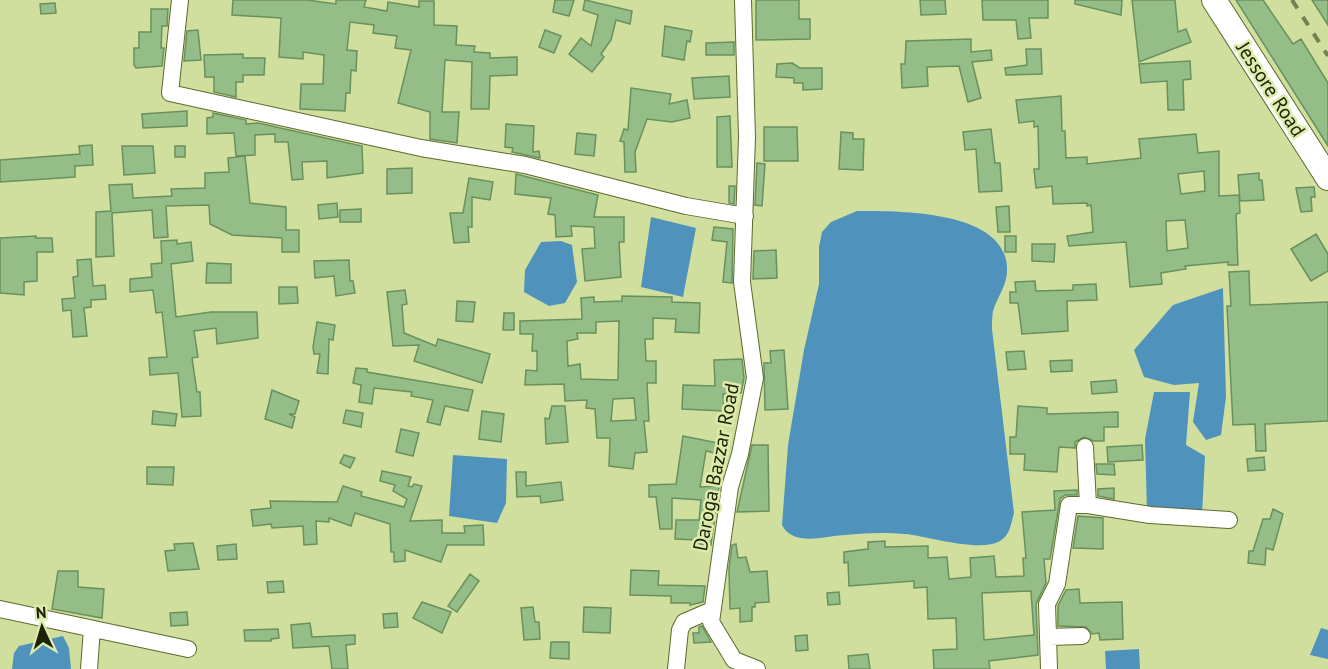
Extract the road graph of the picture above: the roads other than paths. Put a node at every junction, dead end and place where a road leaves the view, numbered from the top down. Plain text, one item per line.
1 (180, 0) edge
2 (743, 0) edge
3 (1214, 0) edge
4 (1328, 178) edge
5 (745, 216) junction
6 (1085, 447) dead end
7 (1088, 505) junction
8 (1229, 520) dead end
9 (0, 609) edge
10 (712, 610) junction
11 (92, 628) junction
12 (1082, 636) dead end
13 (1048, 637) junction
14 (188, 649) dead end
15 (88, 669) edge
16 (676, 669) edge
17 (757, 669) edge
18 (1049, 669) edge

1 - 5 street
2 - 5 street, Daroga Bazzar Road
3 - 4 highway, Jessore Road
5 - 10 street, Daroga Bazzar Road
6 - 7 street
7 - 8 street
7 - 13 street
9 - 11 street
10 - 16 street
10 - 17 street, Daroga Bazzar Road
11 - 14 street
11 - 15 street
12 - 13 street
13 - 18 street

